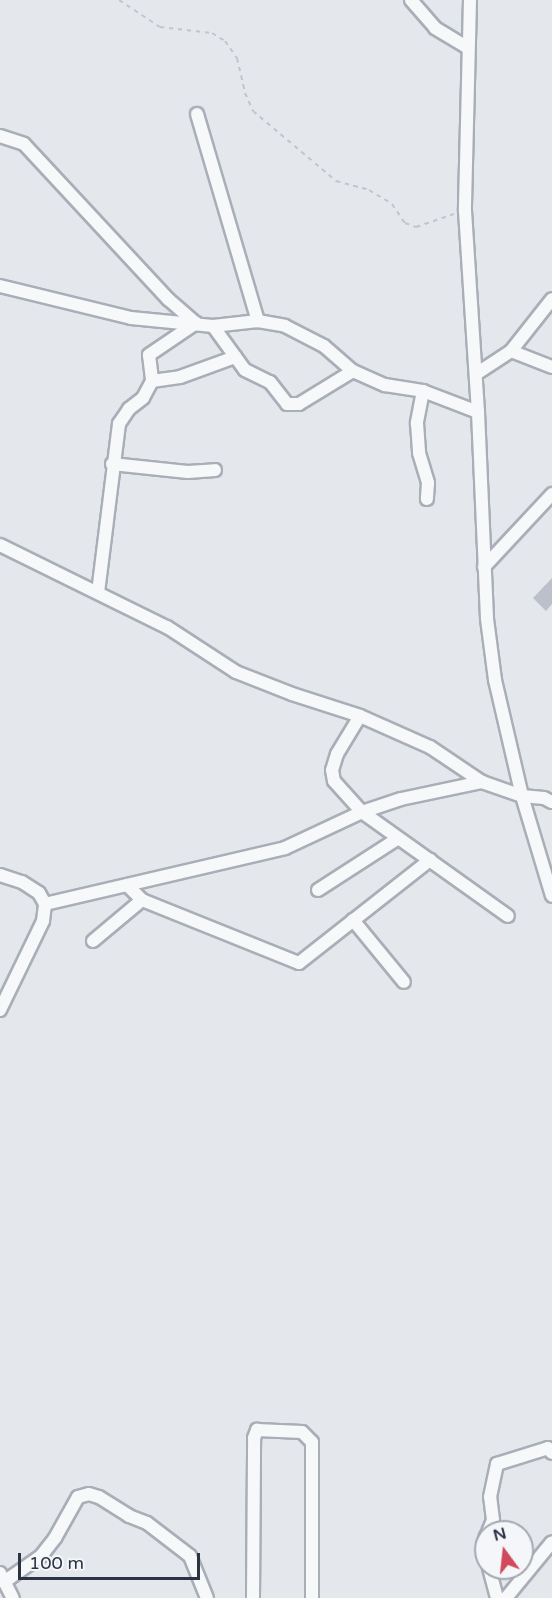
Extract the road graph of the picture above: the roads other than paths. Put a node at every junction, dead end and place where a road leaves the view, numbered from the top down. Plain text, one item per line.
1 (411, 0) edge
2 (470, 0) edge
3 (468, 48) junction
4 (196, 114) dead end
5 (0, 136) edge
6 (0, 286) edge
7 (552, 299) edge
8 (258, 321) junction
9 (196, 323) junction
10 (213, 326) junction
11 (511, 351) junction
12 (235, 357) junction
13 (552, 367) edge
14 (353, 371) junction
15 (476, 374) junction
16 (152, 381) junction
17 (423, 391) junction
18 (478, 412) junction
19 (112, 464) junction
20 (215, 470) dead end
21 (552, 494) edge
22 (427, 499) dead end
23 (0, 545) edge
24 (484, 567) junction
25 (98, 592) junction
26 (360, 716) junction
27 (482, 782) junction
28 (522, 796) junction
29 (549, 797) edge
30 (363, 812) junction
31 (397, 839) junction
32 (429, 860) junction
33 (0, 875) edge
34 (127, 885) junction
35 (318, 890) dead end
36 (551, 892) edge
37 (142, 900) junction
38 (45, 904) junction
39 (508, 916) dead end
40 (353, 920) junction
41 (93, 941) dead end
42 (404, 982) dead end
43 (0, 1010) edge
44 (552, 1453) edge
45 (493, 1520) edge
46 (552, 1542) edge
47 (2, 1577) edge
48 (492, 1580) edge
49 (13, 1598) edge
50 (207, 1598) edge
51 (254, 1598) edge
52 (312, 1598) edge
53 (497, 1598) edge
54 (506, 1598) edge

1 - 3 street
2 - 3 street
3 - 15 street
4 - 8 street
5 - 9 street
6 - 9 street
7 - 11 street
8 - 10 street
8 - 14 street
9 - 10 street
9 - 16 street
10 - 12 street
11 - 13 street
11 - 15 street
12 - 14 street
12 - 16 street
14 - 17 street
15 - 18 street
16 - 19 street
17 - 18 street
17 - 22 street
18 - 24 street
19 - 20 street
19 - 25 street
21 - 24 street
23 - 25 street
24 - 28 street
25 - 26 street
26 - 27 street
26 - 30 street
27 - 28 street
27 - 30 street
28 - 29 street
28 - 36 street
30 - 31 street
30 - 34 street
31 - 32 street
31 - 35 street
32 - 39 street
32 - 40 street
33 - 38 street
34 - 37 street
34 - 38 street
37 - 40 street
37 - 41 street
38 - 43 street
40 - 42 street
44 - 45 street
46 - 54 street
47 - 49 street
47 - 50 street
48 - 53 street
51 - 52 street

